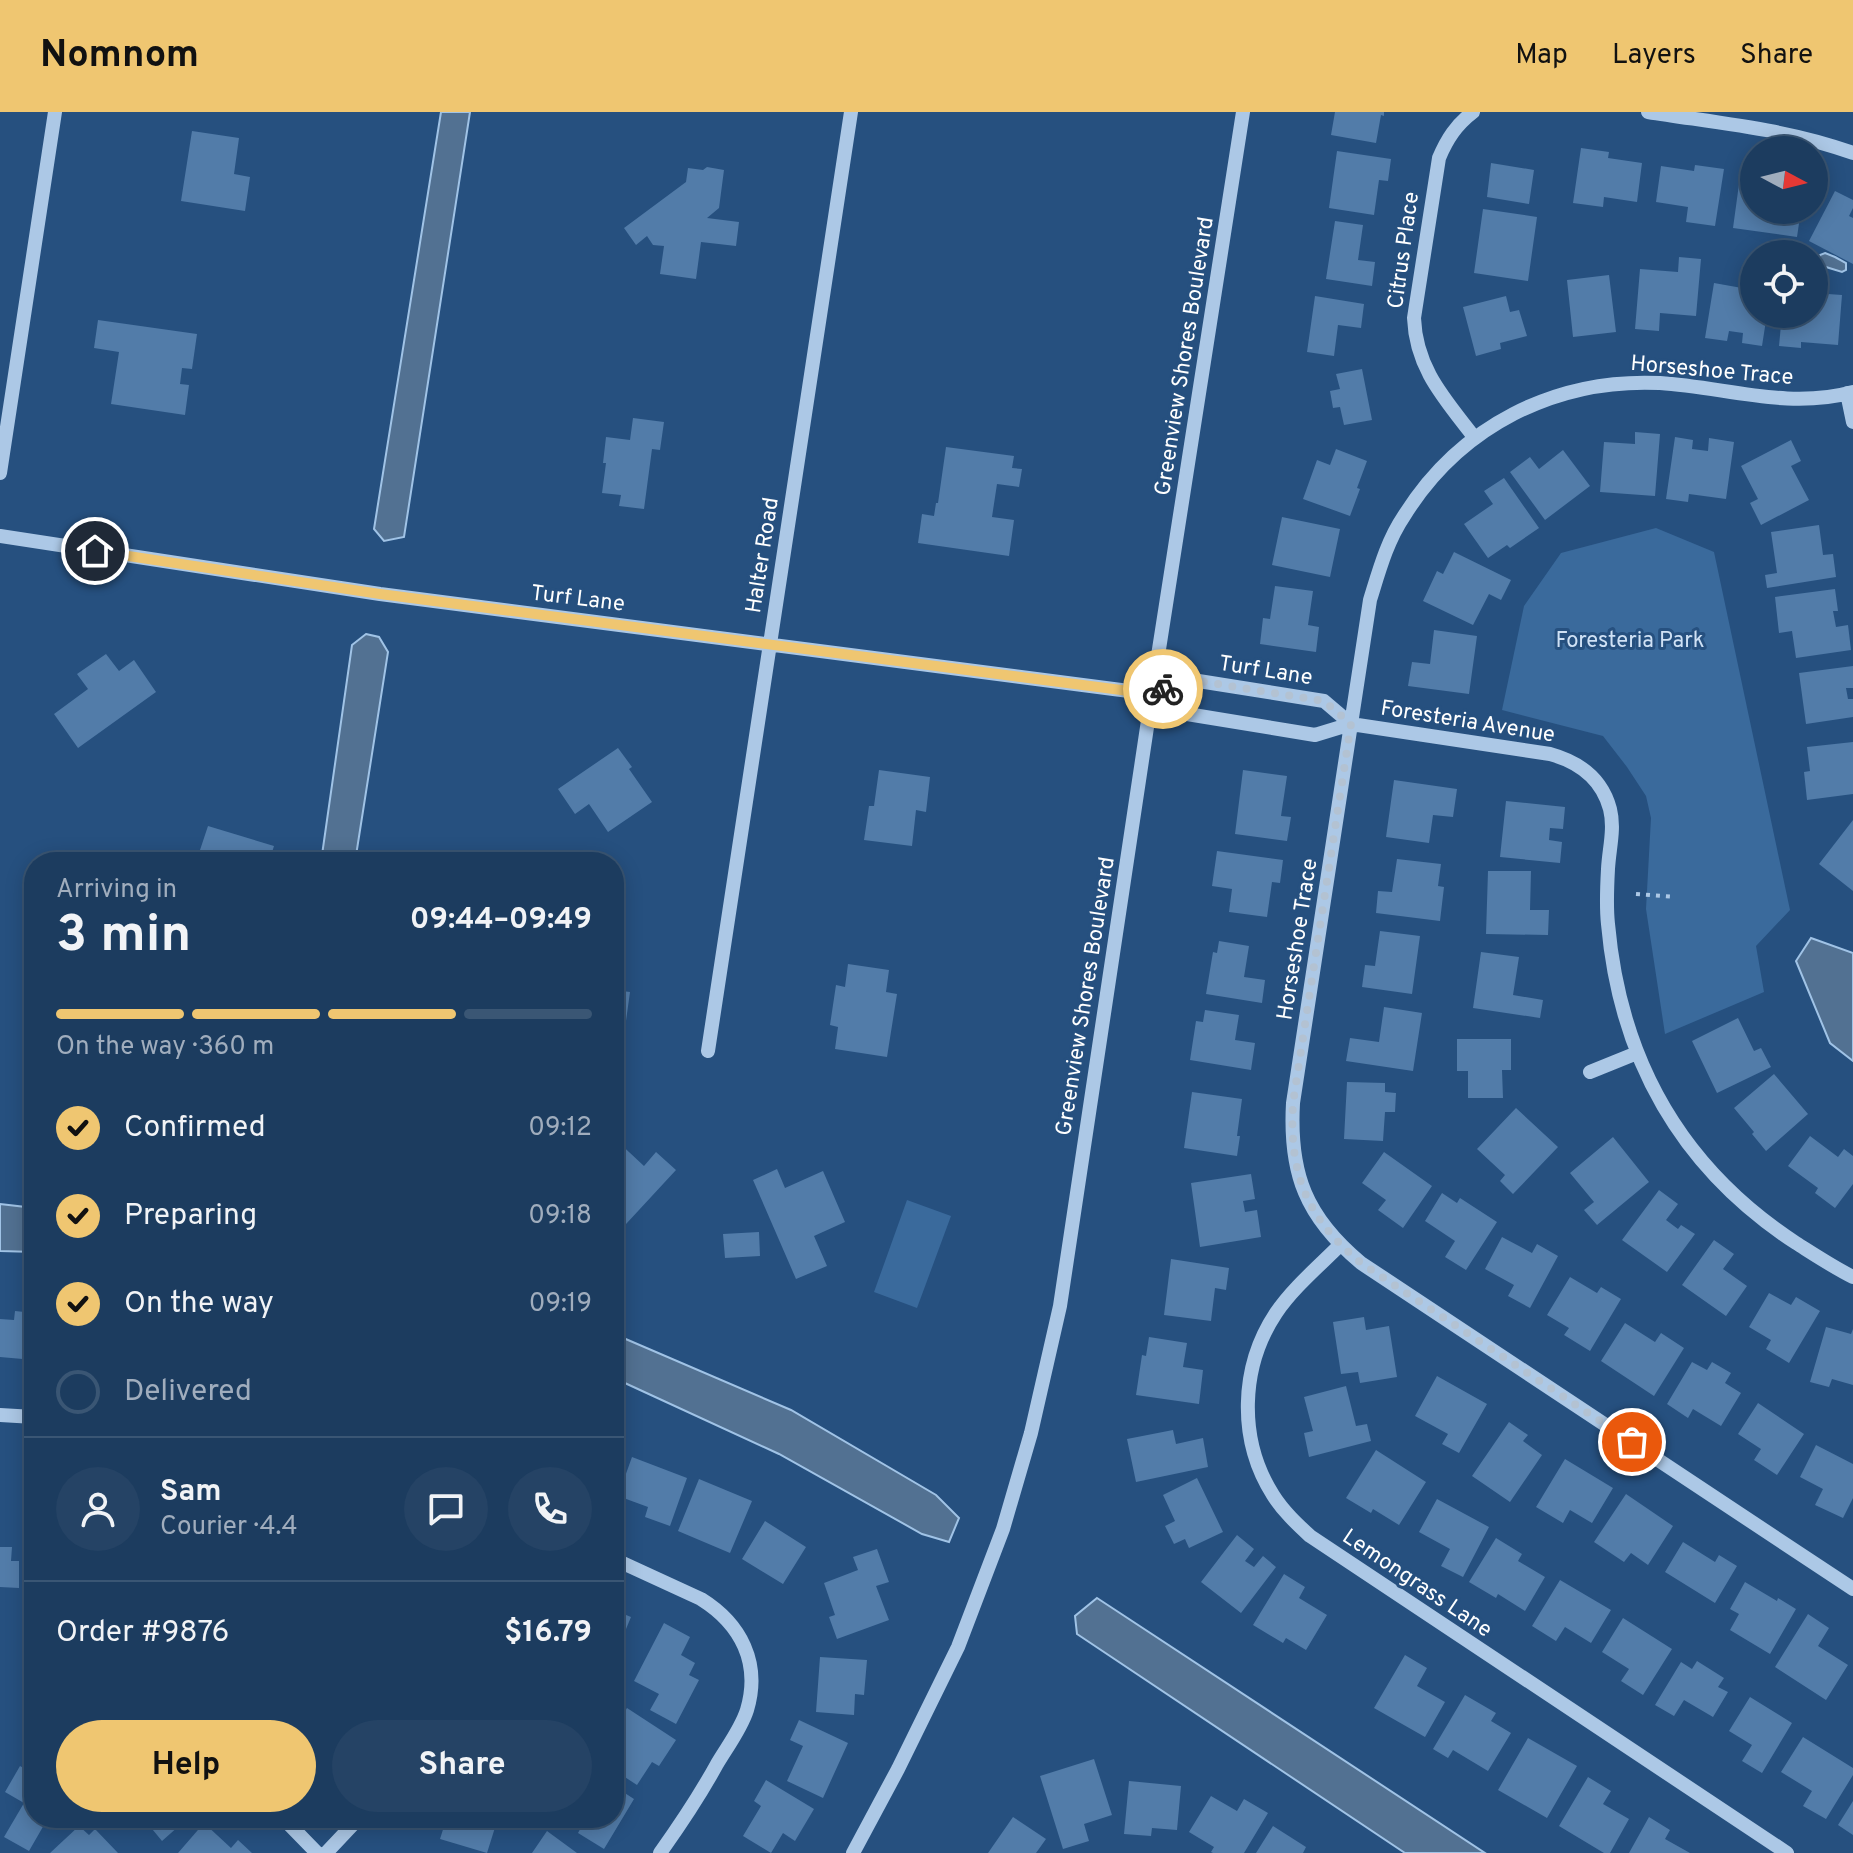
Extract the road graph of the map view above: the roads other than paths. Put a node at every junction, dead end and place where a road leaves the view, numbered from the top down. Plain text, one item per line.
1 (55, 112) edge
2 (851, 112) edge
3 (1243, 112) edge
4 (1473, 112) edge
5 (1648, 112) edge
6 (1853, 153) edge
7 (1850, 392) edge
8 (1853, 422) edge
9 (1474, 437) junction
10 (0, 473) edge
11 (0, 536) edge
12 (770, 644) junction
13 (1152, 694) junction
14 (1351, 724) junction
15 (708, 1051) dead end
16 (1637, 1053) junction
17 (1590, 1072) dead end
18 (1340, 1245) junction
19 (1853, 1277) edge
20 (0, 1415) edge
21 (24, 1416) edge
22 (624, 1564) edge
23 (1853, 1589) edge
24 (293, 1828) edge
25 (350, 1828) edge
26 (317, 1853) edge
27 (326, 1853) edge
28 (660, 1853) edge
29 (853, 1853) edge
30 (1787, 1853) edge

1 - 10 street
2 - 12 street, Halter Road
3 - 13 street, Greenview Shores Boulevard
4 - 9 street, Citrus Place
5 - 6 street
7 - 8 street
7 - 9 street, Horseshoe Trace
9 - 14 street, Horseshoe Trace
11 - 12 street, Turf Lane
12 - 13 street, Turf Lane
12 - 15 street, Halter Road
13 - 14 street, Turf Lane
13 - 14 street, Turf Lane
13 - 29 street, Greenview Shores Boulevard
14 - 16 street, Foresteria Avenue
14 - 18 street, Horseshoe Trace
16 - 17 street
16 - 19 street, Foresteria Avenue
18 - 23 street, Horseshoe Trace
18 - 30 street, Lemongrass Lane
20 - 21 street
22 - 28 street
24 - 26 street
25 - 27 street

